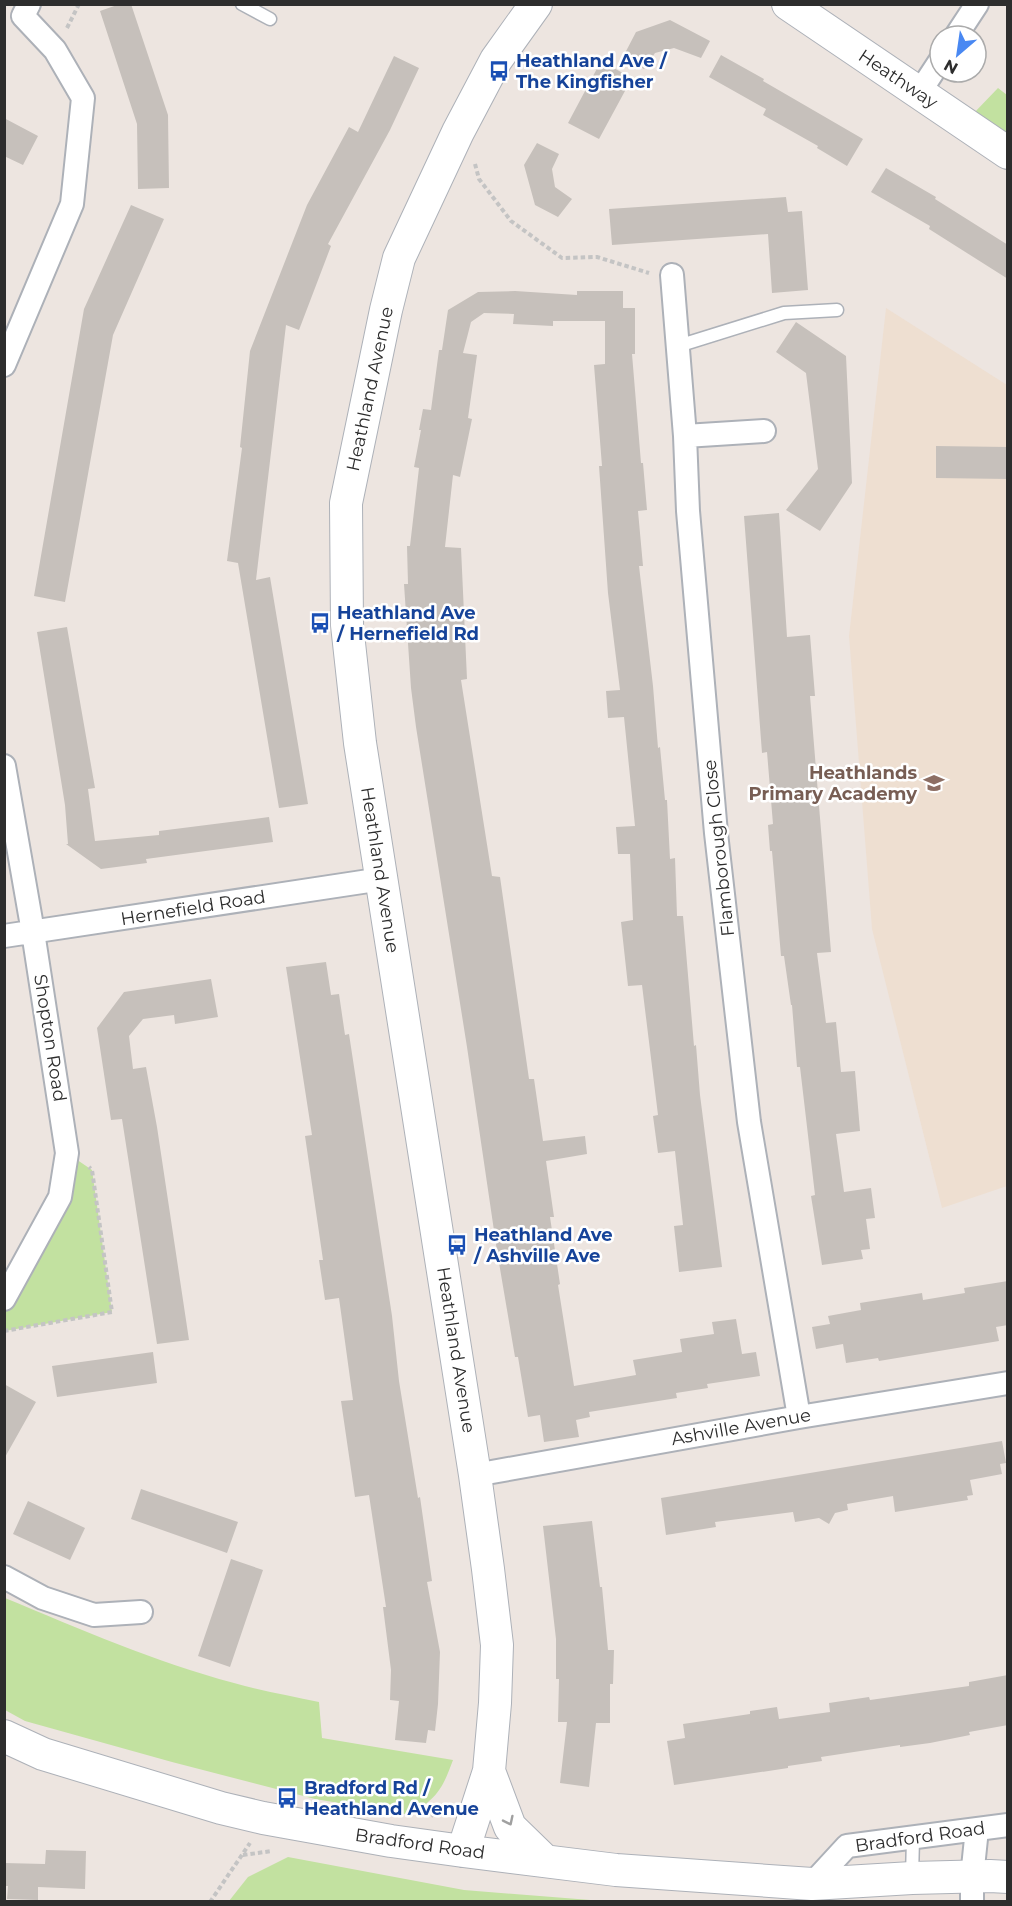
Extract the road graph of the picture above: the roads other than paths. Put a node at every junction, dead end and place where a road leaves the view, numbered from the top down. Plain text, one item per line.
1 (242, 4) edge
2 (536, 4) edge
3 (788, 4) edge
4 (977, 4) edge
5 (19, 11) edge
6 (270, 19) dead end
7 (964, 24) edge
8 (928, 79) edge
9 (919, 93) junction
10 (1008, 153) edge
11 (672, 275) road end
12 (837, 310) dead end
13 (678, 346) junction
14 (4, 366) edge
15 (764, 431) dead end
16 (685, 436) junction
17 (4, 766) edge
18 (382, 879) junction
19 (33, 932) junction
20 (4, 936) edge
21 (10, 1273) edge
22 (4, 1299) edge
23 (1008, 1383) edge
24 (799, 1417) junction
25 (475, 1475) junction
26 (4, 1577) edge
27 (141, 1612) dead end
28 (4, 1736) edge
29 (489, 1771) junction
30 (1008, 1825) edge
31 (977, 1829) junction
32 (913, 1838) junction
33 (463, 1851) junction
34 (545, 1862) junction
35 (1008, 1877) edge
36 (912, 1878) junction
37 (812, 1884) junction
38 (972, 1889) edge
39 (887, 1902) edge

1 - 6 lane
2 - 18 street, Heathland Avenue
3 - 9 street, Heathway
4 - 7 street
5 - 14 street
8 - 9 street
9 - 10 street, Heathway
11 - 13 street, Flamborough Close
12 - 13 lane
13 - 16 street, Flamborough Close
15 - 16 street
16 - 24 street, Flamborough Close
17 - 19 street, Shopton Road
18 - 19 street, Hernefield Road
18 - 25 street, Heathland Avenue
19 - 20 street, Hernefield Road
19 - 21 street, Shopton Road
21 - 22 street, Shopton Road
23 - 24 street, Ashville Avenue
24 - 25 street, Ashville Avenue
25 - 29 street, Heathland Avenue
26 - 27 street
28 - 33 street, Bradford Road
29 - 33 street, Heathland Avenue
29 -> 34 street, Heathland Avenue
30 - 31 street, Bradford Road
31 - 32 street, Bradford Road
31 - 38 street
32 - 36 lane
32 - 37 street, Bradford Road
33 - 34 street, Bradford Road
34 - 37 street, Bradford Road
35 - 38 street, Bradford Road
36 - 37 street, Bradford Road
36 - 38 street, Bradford Road
37 - 39 street, Bradford Road

